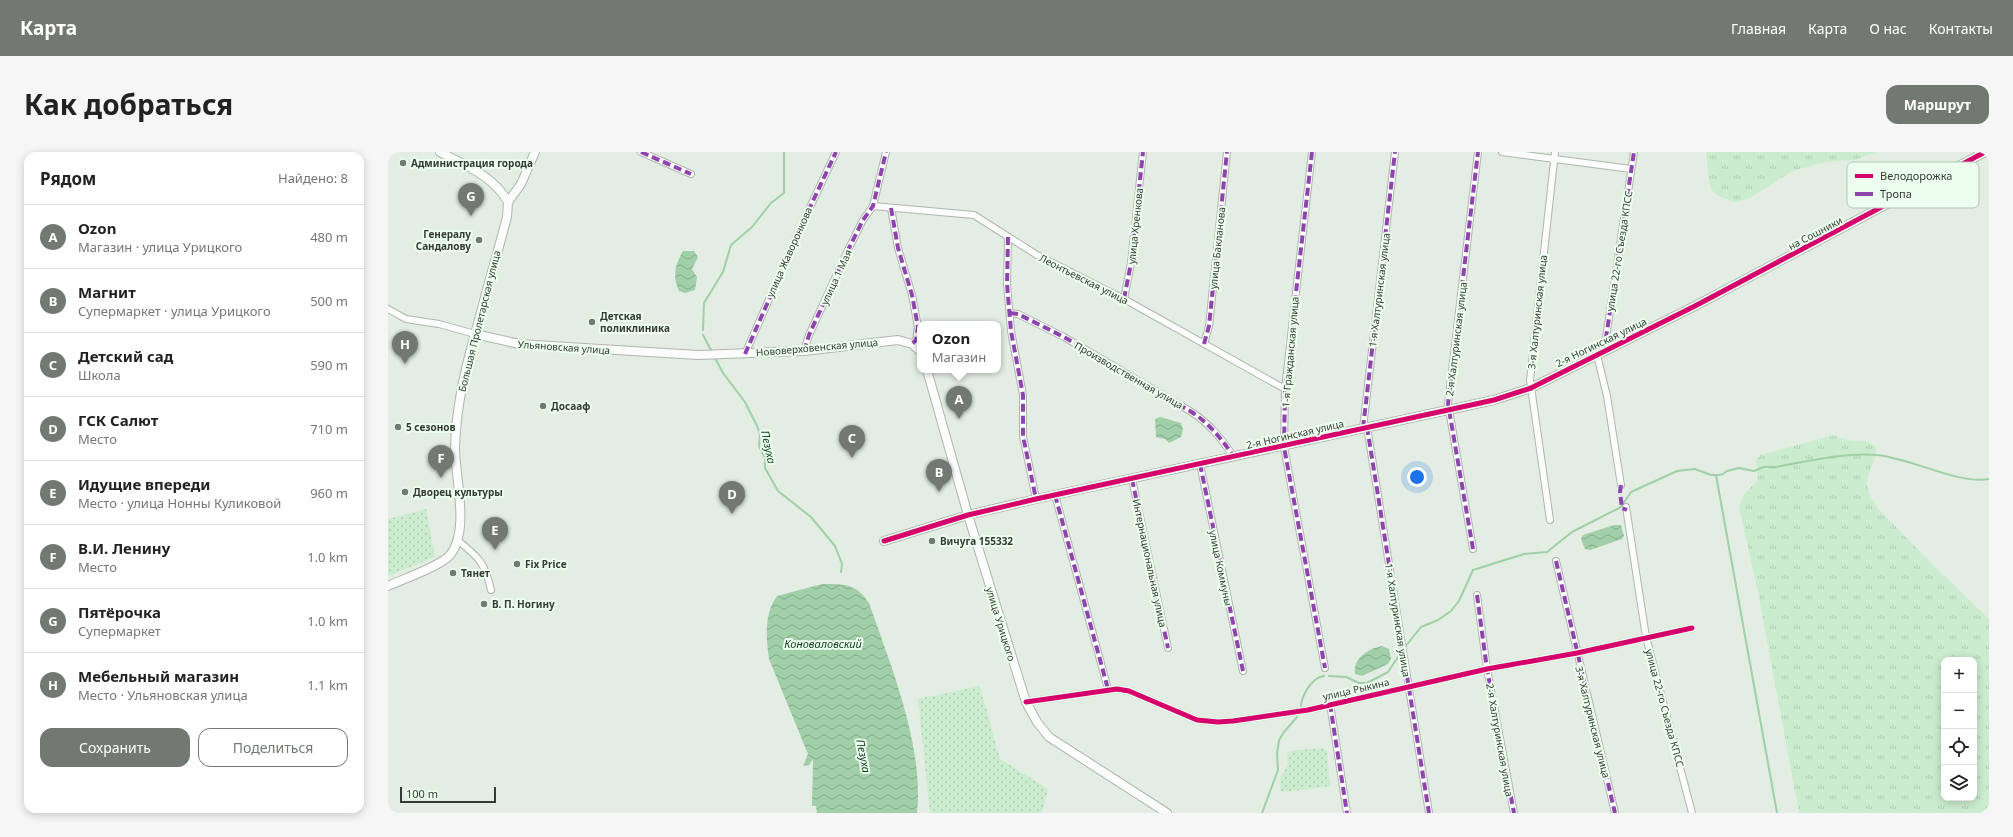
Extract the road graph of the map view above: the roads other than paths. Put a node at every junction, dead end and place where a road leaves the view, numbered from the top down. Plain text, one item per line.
1 (440, 152) edge
2 (535, 152) edge
3 (642, 152) edge
4 (836, 152) edge
5 (886, 152) edge
6 (1143, 152) edge
7 (1227, 152) edge
8 (1312, 152) edge
9 (1395, 152) edge
10 (1478, 152) edge
11 (1502, 152) edge
12 (1555, 152) edge
13 (1634, 152) edge
14 (1985, 152) edge
15 (1554, 159) junction
16 (1966, 162) edge
17 (1631, 169) junction
18 (691, 174) dead end
19 (508, 202) junction
20 (873, 206) junction
21 (891, 208) junction
22 (1879, 208) edge
23 (1008, 237) junction
24 (1124, 299) junction
25 (1694, 306) joint
26 (388, 309) edge
27 (1010, 313) junction
28 (917, 322) edge
29 (475, 334) junction
30 (917, 334) edge
31 (912, 344) junction
32 (1204, 344) junction
33 (917, 348) edge
34 (804, 350) junction
35 (1600, 353) junction
36 (745, 354) junction
37 (698, 355) joint
38 (928, 373) edge
39 (1530, 388) junction
40 (1285, 389) junction
41 (1448, 410) junction
42 (1365, 428) junction
43 (1284, 447) junction
44 (1234, 457) junction
45 (1200, 464) junction
46 (1132, 479) junction
47 (1622, 485) dead end
48 (1055, 495) junction
49 (1036, 500) junction
50 (1626, 507) dead end
51 (968, 516) junction
52 (1550, 520) dead end
53 (458, 540) junction
54 (884, 541) dead end
55 (1473, 549) dead end
56 (1556, 561) dead end
57 (388, 586) edge
58 (491, 590) dead end
59 (1477, 595) dead end
60 (1692, 628) dead end
61 (1646, 636) junction
62 (1168, 648) dead end
63 (1577, 653) junction
64 (1325, 668) dead end
65 (1487, 669) junction
66 (1243, 671) dead end
67 (1409, 686) junction
68 (1108, 689) junction
69 (1026, 702) junction
70 (1330, 704) junction
71 (1167, 813) edge
72 (1347, 813) edge
73 (1429, 813) edge
74 (1514, 813) edge
75 (1615, 813) edge
76 (1692, 813) edge

1 - 19 street
2 - 19 street, Большая Пролетарская улица
3 - 18 street
4 - 36 street, улица Жаворонкова
5 - 20 street
6 - 24 street, улица Хренкова
7 - 32 street, улица Бакланова
8 - 40 street, 1-я Гражданская улица
9 - 42 street, 1-я Халтуринская улица
10 - 41 street, 2-я Халтуринская улица
11 - 15 street
12 - 15 street, 3-я Халтуринская улица
13 - 17 street, улица 22-го Съезда КПСС
14 - 16 street, на Сошники
15 - 17 street
15 - 39 street, 3-я Халтуринская улица
17 - 35 street, улица 22-го Съезда КПСС
19 - 29 street, Большая Пролетарская улица
20 - 21 street, Леонтьевская улица
20 - 34 street, улица 1 Мая
21 - 23 street, Леонтьевская улица
21 - 28 street
22 - 25 street, на Сошники
23 - 24 street, Леонтьевская улица
23 - 27 street
24 - 32 street, Леонтьевская улица
25 - 35 street, 2-я Ногинская улица
26 - 29 street, Ульяновская улица
27 - 44 street, Производственная улица
27 - 49 street
29 - 37 street, Ульяновская улица
29 - 53 street, Большая Пролетарская улица
30 - 31 street
31 - 33 street
31 - 34 street, Нововерховенская улица
32 - 40 street, Леонтьевская улица
34 - 36 street, Нововерховенская улица
35 - 39 street, 2-я Ногинская улица
35 - 47 street, улица 22-го Съезда КПСС
36 - 37 street, Нововерховенская улица
38 - 51 street, улица Урицкого
39 - 41 street, 2-я Ногинская улица
39 - 52 street, 3-я Халтуринская улица
40 - 43 street, 1-я Гражданская улица
41 - 42 street, 2-я Ногинская улица
41 - 55 street, 2-я Халтуринская улица
42 - 43 street, 2-я Ногинская улица
42 - 67 street, 1-я Халтуринская улица
43 - 44 street, 2-я Ногинская улица
43 - 64 street, 1-я Гражданская улица
44 - 45 street, 2-я Ногинская улица
45 - 46 street, 2-я Ногинская улица
45 - 66 street, улица Коммуны
46 - 48 street, 2-я Ногинская улица
46 - 62 street, Интернациональная улица
48 - 49 street, 2-я Ногинская улица
48 - 68 street
49 - 51 street, 2-я Ногинская улица
50 - 61 street, улица 22-го Съезда КПСС
51 - 54 street, 2-я Ногинская улица
51 - 69 street, улица Урицкого
53 - 57 street
53 - 58 street
56 - 63 street, 3-я Халтуринская улица
59 - 65 street, 2-я Халтуринская улица
60 - 61 street, улица Рыкина
61 - 63 street, улица Рыкина
61 - 76 street, улица 22-го Съезда КПСС
63 - 65 street, улица Рыкина
63 - 75 street, 3-я Халтуринская улица
65 - 67 street, улица Рыкина
65 - 74 street, 2-я Халтуринская улица
67 - 70 street, улица Рыкина
67 - 73 street, 1-я Халтуринская улица
68 - 69 street, улица Рыкина
68 - 70 street, улица Рыкина
69 - 71 street, улица Урицкого
70 - 72 street

